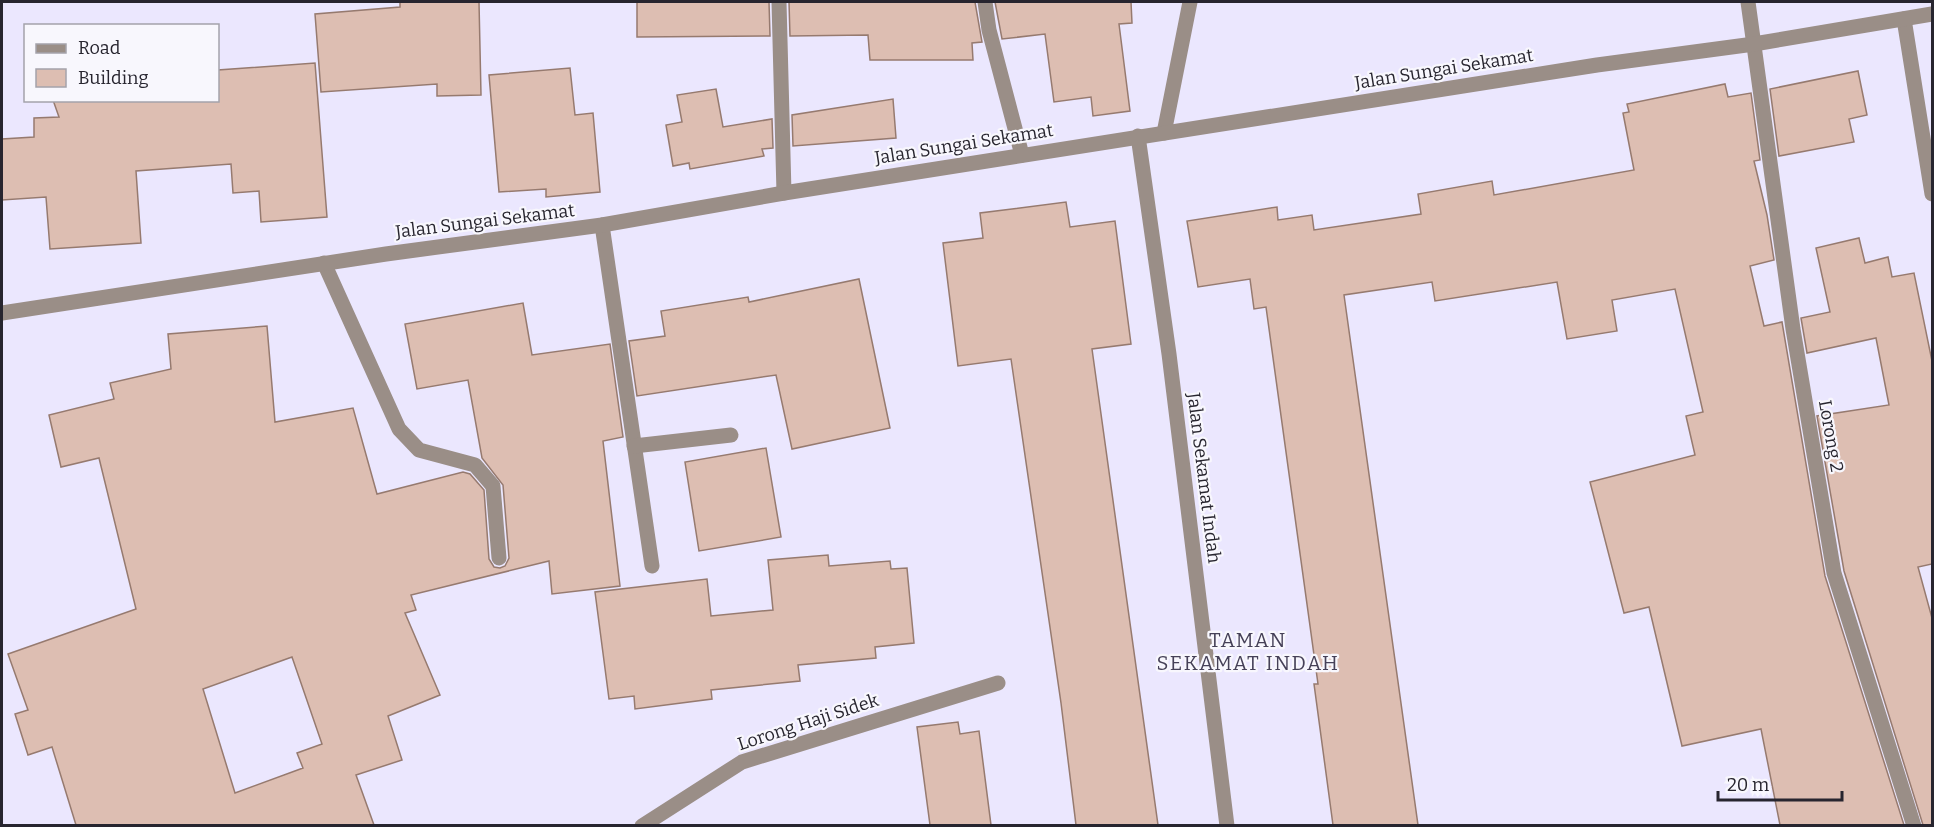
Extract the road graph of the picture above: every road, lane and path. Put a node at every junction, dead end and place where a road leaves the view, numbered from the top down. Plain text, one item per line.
1 (779, 2) edge
2 (985, 2) edge
3 (1190, 2) edge
4 (1748, 2) edge
5 (1932, 14) edge
6 (1904, 19) junction
7 (1754, 44) junction
8 (1164, 133) junction
9 (1138, 136) junction
10 (1022, 155) junction
11 (784, 193) junction
12 (1932, 194) edge
13 (602, 225) junction
14 (324, 263) junction
15 (2, 313) edge
16 (731, 435) dead end
17 (634, 446) junction
18 (499, 558) dead end
19 (652, 566) dead end
20 (998, 683) dead end
21 (642, 825) edge
22 (1227, 825) edge
23 (1914, 825) edge

1 - 11 street
2 - 10 street
3 - 8 street
4 - 7 street, Lorong 2
5 - 6 street, Jalan Sungai Sekamat
6 - 7 street, Jalan Sungai Sekamat
6 - 12 street
7 - 8 street, Jalan Sungai Sekamat
7 - 23 street, Lorong 2
8 - 9 street, Jalan Sungai Sekamat
9 - 10 street, Jalan Sungai Sekamat
9 - 22 street, Jalan Sekamat Indah
10 - 11 street, Jalan Sungai Sekamat
11 - 13 street, Jalan Sungai Sekamat
13 - 14 street, Jalan Sungai Sekamat
13 - 17 street
14 - 15 street, Jalan Sungai Sekamat
14 - 18 street
16 - 17 street
17 - 19 street
20 - 21 street, Lorong Haji Sidek

